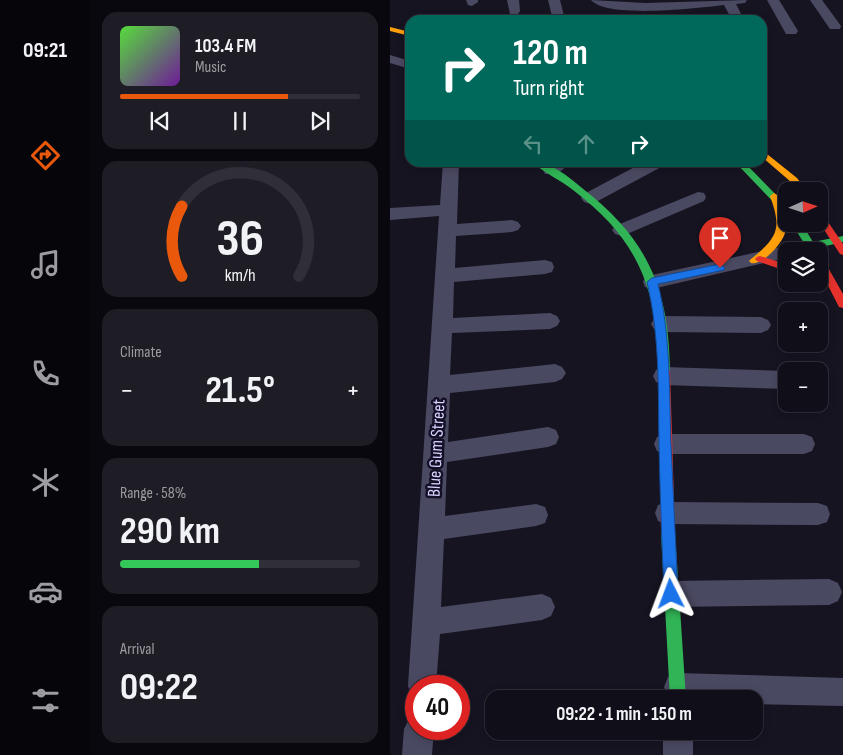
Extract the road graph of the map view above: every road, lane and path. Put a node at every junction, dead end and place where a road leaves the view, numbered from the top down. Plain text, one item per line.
1 (554, 0) edge
2 (772, 0) edge
3 (816, 0) edge
4 (735, 1) edge
5 (685, 4) junction
6 (598, 5) edge
7 (641, 7) junction
8 (558, 15) edge
9 (644, 15) edge
10 (690, 15) edge
11 (737, 15) edge
12 (390, 22) edge
13 (405, 26) edge
14 (835, 26) dead end
15 (390, 28) edge
16 (791, 31) dead end
17 (405, 32) edge
18 (390, 59) edge
19 (405, 64) edge
20 (767, 156) edge
21 (451, 167) edge
22 (552, 167) edge
23 (648, 167) edge
24 (744, 167) edge
25 (794, 180) joint
26 (797, 182) edge
27 (774, 196) junction
28 (698, 197) dead end
29 (590, 198) junction
30 (778, 201) edge
31 (390, 214) edge
32 (448, 220) junction
33 (512, 226) dead end
34 (828, 226) edge
35 (621, 230) junction
36 (840, 240) edge
37 (828, 246) edge
38 (843, 252) edge
39 (778, 254) edge
40 (757, 260) junction
41 (778, 266) edge
42 (545, 267) dead end
43 (446, 276) junction
44 (828, 281) edge
45 (652, 282) junction
46 (829, 303) dead end
47 (841, 310) edge
48 (550, 321) dead end
49 (661, 324) junction
50 (761, 325) dead end
51 (442, 326) junction
52 (555, 373) dead end
53 (664, 376) junction
54 (778, 380) edge
55 (439, 385) junction
56 (548, 437) dead end
57 (665, 444) junction
58 (804, 444) dead end
59 (435, 454) junction
60 (667, 513) junction
61 (818, 514) dead end
62 (536, 515) dead end
63 (432, 529) junction
64 (829, 592) dead end
65 (671, 594) junction
66 (542, 607) dead end
67 (428, 622) junction
68 (423, 675) edge
69 (678, 690) edge
70 (763, 692) edge
71 (843, 692) edge
72 (418, 740) edge
73 (678, 740) edge
74 (417, 755) edge
75 (678, 755) edge

1 - 8 street
2 - 16 street
3 - 14 street
4 - 5 street
4 - 11 street
5 - 7 street
5 - 10 street
6 - 7 street
7 - 9 street
12 - 13 street
15 - 17 street
18 - 19 street
20 - 25 street
21 - 32 street, Blue Gum Street
22 - 29 street
23 - 29 street
24 - 27 street
25 - 26 street
27 - 30 street
27 - 40 street
28 - 35 street
29 - 35 street
31 - 32 street
32 - 33 street
32 - 43 street, Blue Gum Street
34 - 36 street
35 - 45 street
36 - 37 street
36 - 38 street
39 - 40 street
40 - 41 street
40 - 45 street
42 - 43 street
43 - 51 street, Blue Gum Street
44 - 47 street
45 - 49 street
46 - 47 street
48 - 51 street
49 - 50 street
49 - 53 street
51 - 55 street, Blue Gum Street
52 - 55 street
53 - 54 street
53 - 57 street
55 - 59 street, Blue Gum Street
56 - 59 street
57 - 58 street
57 - 60 street
59 - 63 street, Blue Gum Street
60 - 61 street
60 - 65 street
62 - 63 street
63 - 67 street, Blue Gum Street
64 - 65 street
65 - 69 street
66 - 67 street
67 - 68 street, Blue Gum Street
70 - 71 street
72 - 74 street
73 - 75 street

